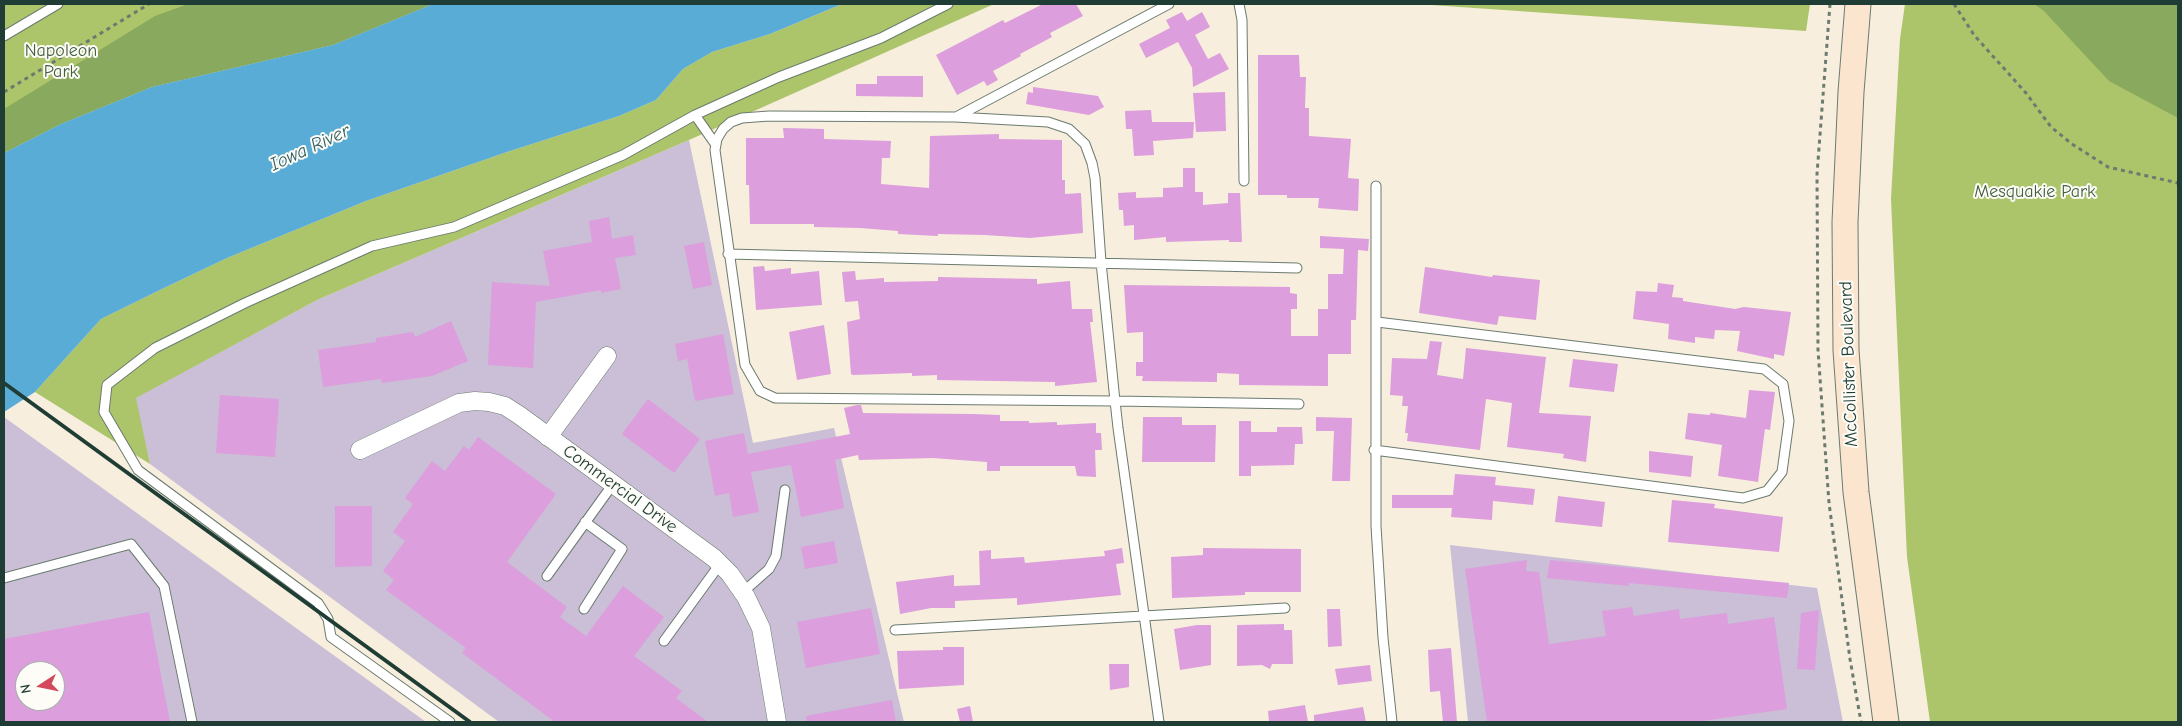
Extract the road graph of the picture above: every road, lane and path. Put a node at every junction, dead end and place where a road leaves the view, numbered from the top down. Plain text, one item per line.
1 (58, 4) edge
2 (149, 4) edge
3 (948, 4) edge
4 (1169, 4) edge
5 (1239, 4) edge
6 (1858, 4) edge
7 (1954, 4) edge
8 (4, 36) edge
9 (4, 92) edge
10 (695, 115) junction
11 (955, 117) junction
12 (716, 145) junction
13 (1244, 180) dead end
14 (2178, 183) edge
15 (1376, 186) dead end
16 (728, 254) junction
17 (1101, 262) junction
18 (1297, 268) dead end
19 (1377, 322) junction
20 (606, 356) dead end
21 (1115, 401) junction
22 (1299, 404) dead end
23 (548, 437) junction
24 (360, 450) dead end
25 (1374, 450) junction
26 (613, 484) junction
27 (785, 490) dead end
28 (586, 522) junction
29 (720, 564) junction
30 (547, 576) dead end
31 (4, 578) edge
32 (743, 592) junction
33 (1285, 608) dead end
34 (584, 609) dead end
35 (1144, 615) junction
36 (895, 630) dead end
37 (664, 641) dead end
38 (192, 722) edge
39 (450, 722) edge
40 (777, 722) edge
41 (1160, 722) edge
42 (1392, 722) edge
43 (1886, 722) edge

1 - 8 lane
2 - 9 path
3 - 10 lane
4 - 11 lane
5 - 13 lane
6 - 43 main road, McCollister Boulevard
7 - 14 path
10 - 12 lane
10 - 39 lane
11 - 12 lane
11 - 17 lane
12 - 16 lane
15 - 19 lane
16 - 17 lane
16 - 21 lane
17 - 18 lane
17 - 21 lane
19 - 25 lane
19 - 25 lane
20 - 23 street
21 - 22 lane
21 - 35 lane
23 - 24 street, Commercial Drive
23 - 26 street, Commercial Drive
25 - 42 lane
26 - 28 lane
26 - 29 street, Commercial Drive
27 - 32 lane
28 - 30 lane
28 - 34 lane
29 - 32 street, Commercial Drive
29 - 37 lane
31 - 38 lane
32 - 40 street, Commercial Drive
33 - 35 lane
35 - 36 lane
35 - 41 lane

